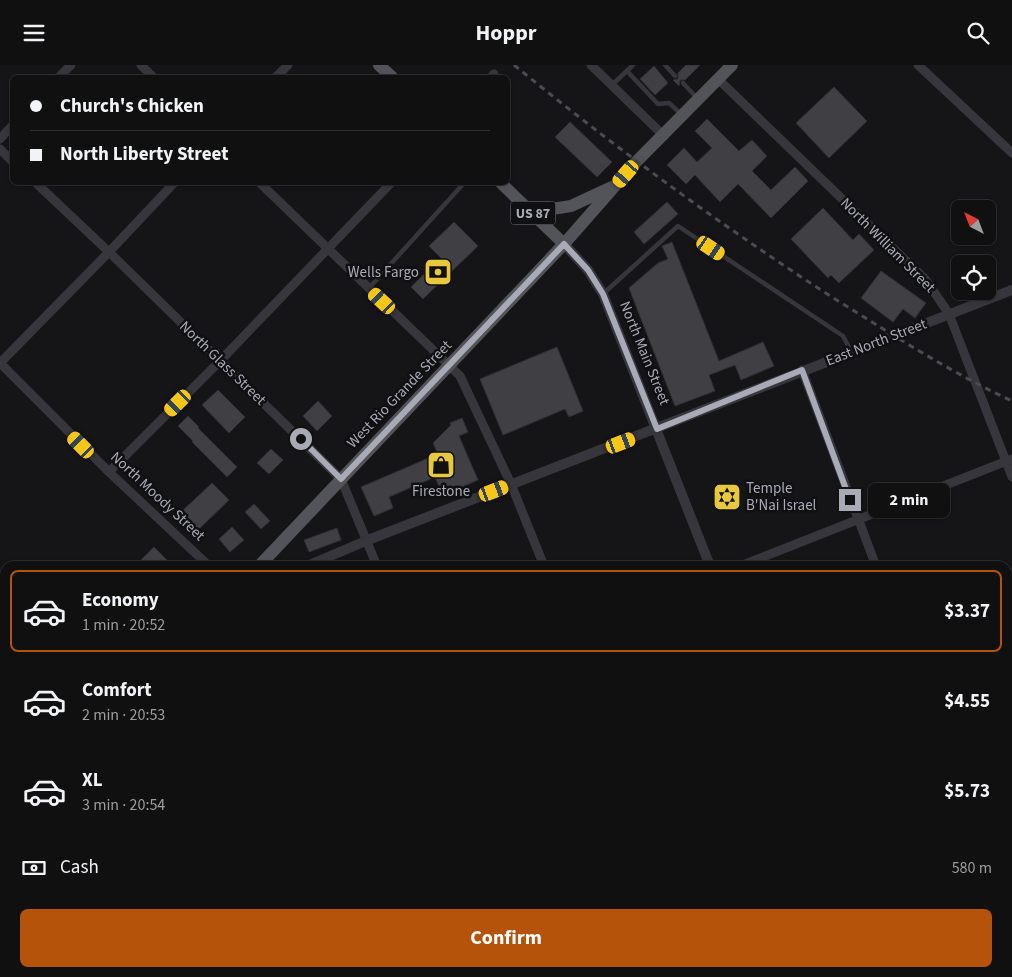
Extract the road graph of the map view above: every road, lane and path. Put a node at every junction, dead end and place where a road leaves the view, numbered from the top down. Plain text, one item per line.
1 (71, 65) edge
2 (141, 65) edge
3 (288, 65) edge
4 (379, 65) edge
5 (591, 65) edge
6 (633, 65) edge
7 (665, 65) edge
8 (732, 65) edge
9 (918, 65) edge
10 (627, 71) junction
11 (61, 75) edge
12 (152, 75) edge
13 (278, 75) edge
14 (390, 75) edge
15 (675, 75) dead end
16 (718, 79) junction
17 (682, 83) dead end
18 (612, 85) junction
19 (699, 99) junction
20 (683, 116) junction
21 (10, 128) edge
22 (664, 136) junction
23 (0, 139) edge
24 (0, 149) edge
25 (1012, 153) edge
26 (10, 159) edge
27 (38, 185) edge
28 (172, 185) edge
29 (262, 185) edge
30 (389, 185) edge
31 (462, 185) edge
32 (503, 185) edge
33 (616, 185) junction
34 (531, 210) junction
35 (564, 244) junction
36 (328, 248) junction
37 (109, 252) junction
38 (369, 288) junction
39 (1012, 290) edge
40 (603, 294) junction
41 (949, 314) junction
42 (851, 351) junction
43 (220, 361) junction
44 (0, 363) edge
45 (450, 365) junction
46 (802, 370) junction
47 (657, 429) junction
48 (1009, 460) edge
49 (108, 472) junction
50 (1012, 477) edge
51 (341, 479) junction
52 (511, 484) junction
53 (858, 519) junction
54 (368, 540) junction
55 (204, 561) edge
56 (264, 561) edge
57 (319, 561) edge
58 (376, 561) edge
59 (542, 561) edge
60 (708, 561) edge
61 (753, 561) edge
62 (874, 561) edge

1 - 11 street
2 - 12 street
3 - 13 street
4 - 14 main road
5 - 18 street
6 - 10 lane
7 - 15 lane
8 - 16 main road, US 87
9 - 25 street
10 - 18 lane
10 - 20 lane
16 - 19 main road, US 87
16 - 41 street, North William Street
17 - 19 lane
18 - 22 street
19 - 20 main road, US 87
20 - 22 main road, US 87
21 - 23 street
22 - 33 main road, US 87
24 - 26 street
27 - 37 street, North Glass Street
28 - 37 street
29 - 36 street
30 - 36 street
31 - 38 lane
32 - 34 main road, North Main Street / US 87
33 - 34 main road
33 - 35 main road, US 87
34 - 35 main road, North Main Street / US 87
35 - 40 street, North Main Street
35 - 45 main road, West Rio Grande Street
36 - 38 street
36 - 43 street
37 - 43 street, North Glass Street
37 - 44 street
38 - 45 street
39 - 41 street, East North Street
40 - 42 lane
40 - 47 street, North Main Street
41 - 42 street, East North Street
41 - 48 street, North William Street
42 - 46 street, East North Street
43 - 49 street
43 - 51 street, North Glass Street
44 - 49 street, North Moody Street
45 - 51 main road, West Rio Grande Street
45 - 52 street
46 - 47 street, East North Street
46 - 53 street
47 - 52 street, East North Street
47 - 60 street, North Main Street
48 - 50 street, North William Street
48 - 53 street
49 - 55 street, North Moody Street
51 - 54 street, North Glass Street
51 - 56 main road, West Rio Grande Street
52 - 54 street, East North Street
52 - 59 street
53 - 61 street
53 - 62 street
54 - 57 street, East North Street
54 - 58 street, North Glass Street

